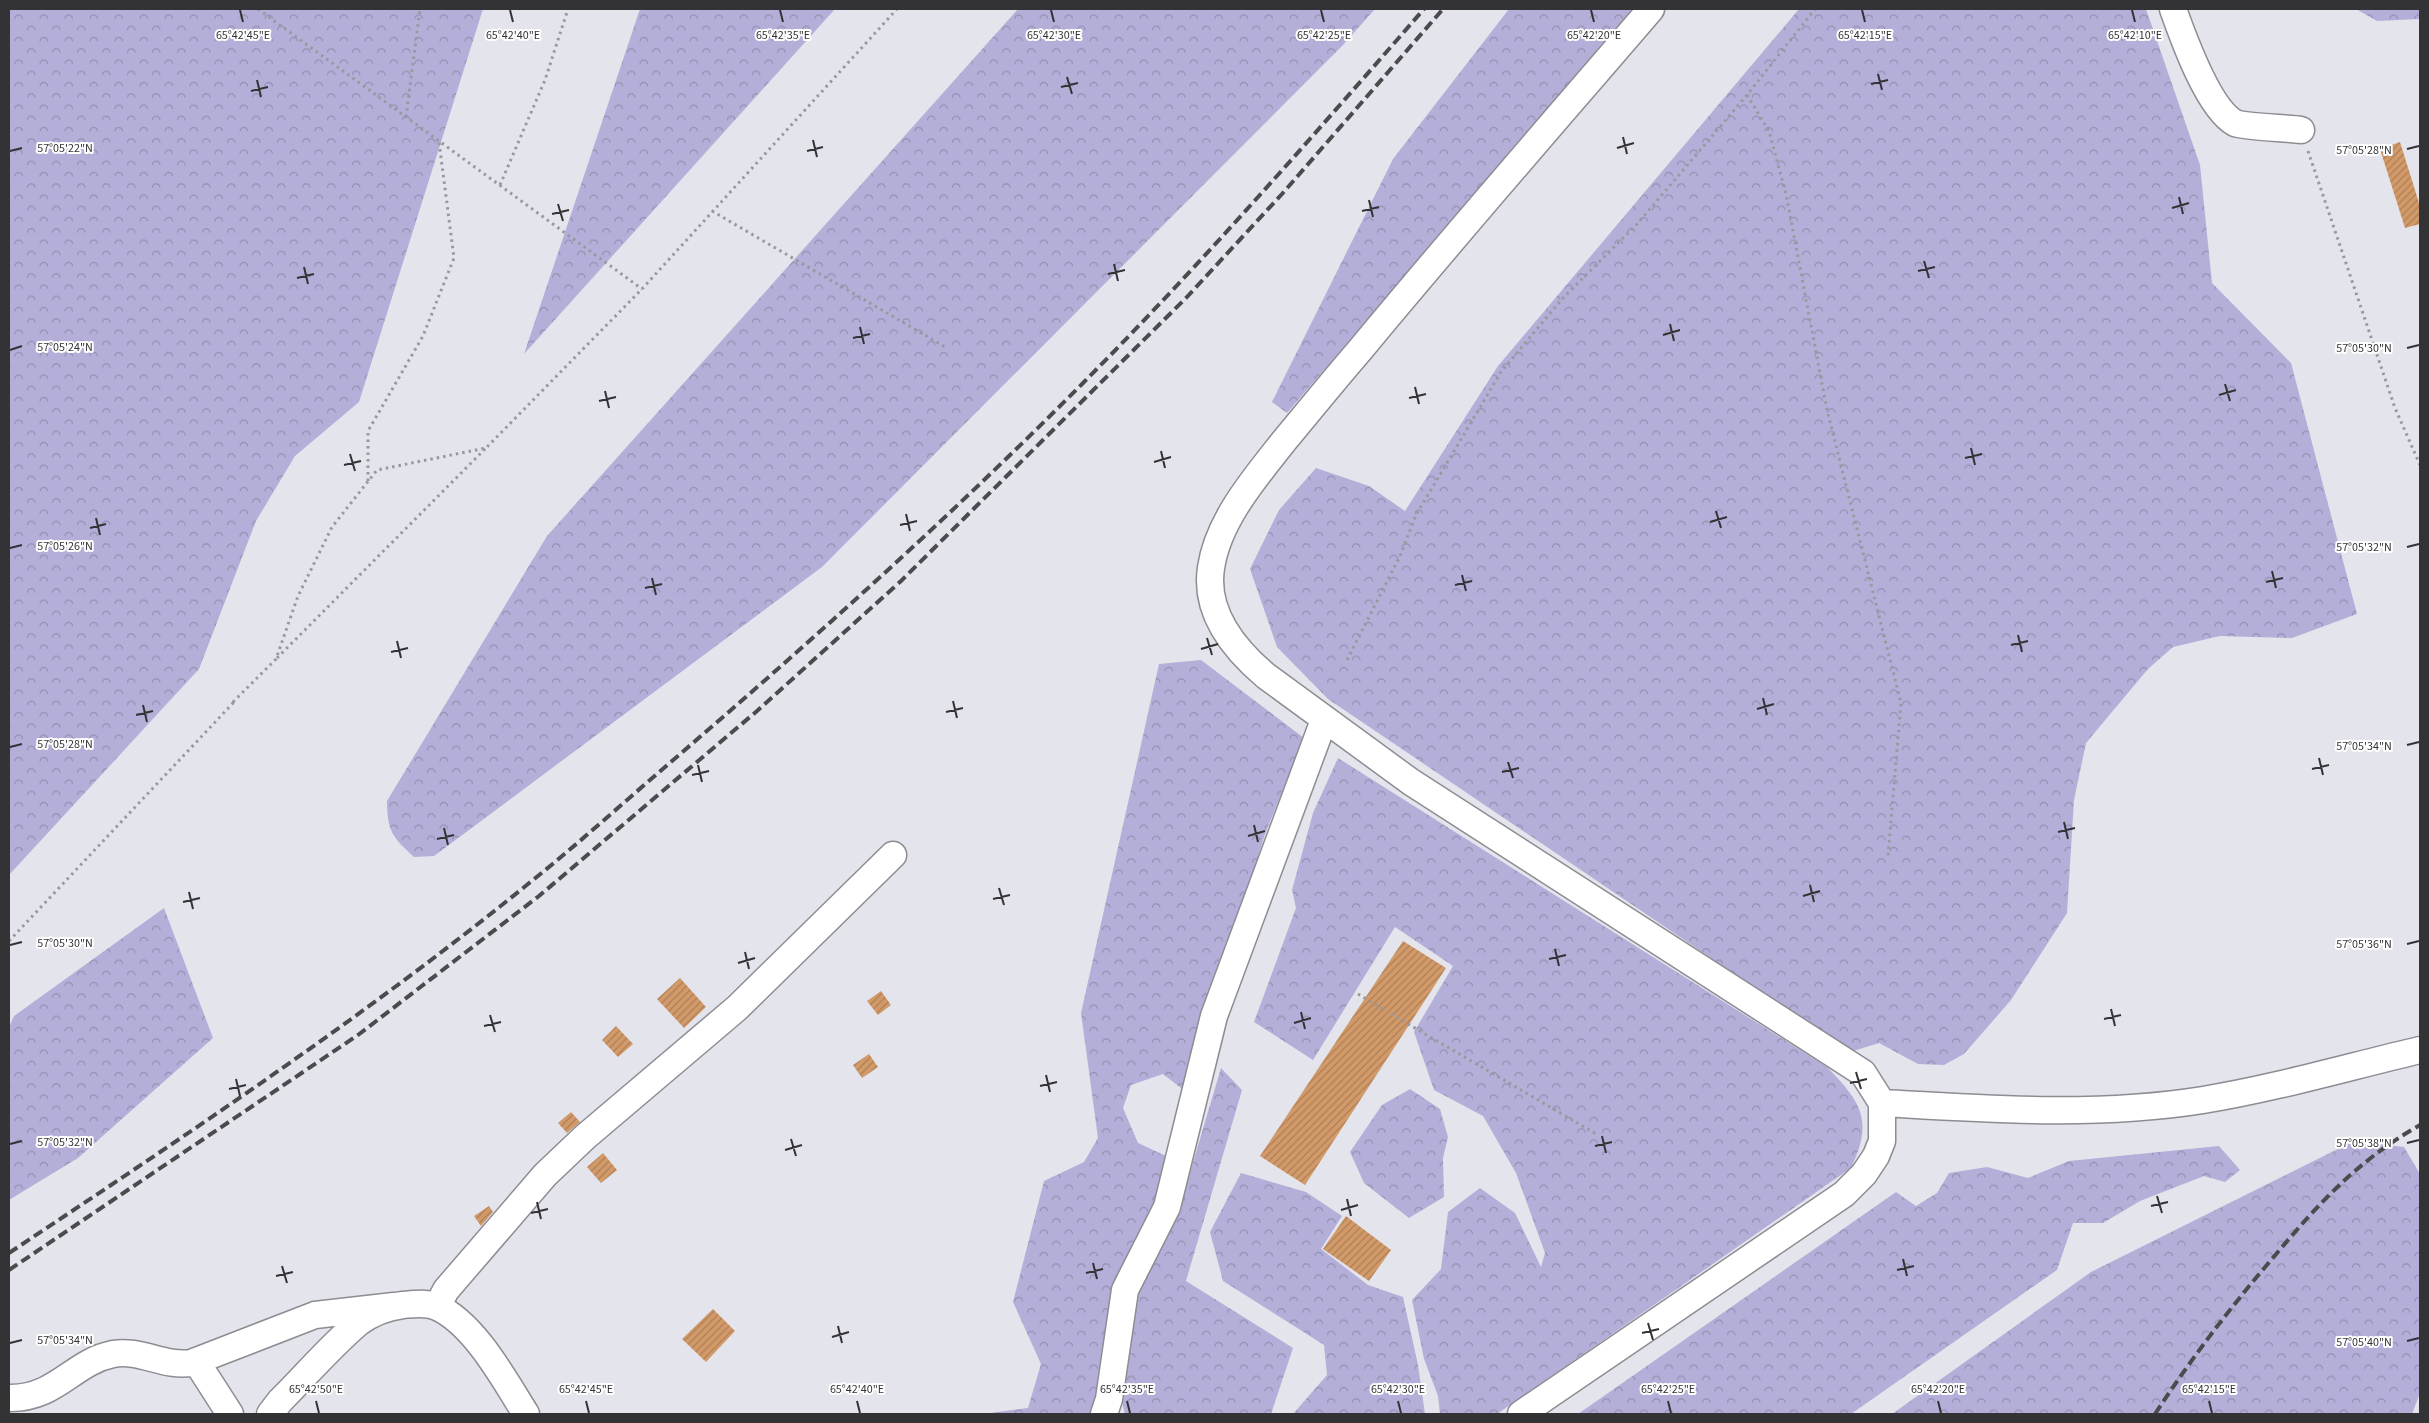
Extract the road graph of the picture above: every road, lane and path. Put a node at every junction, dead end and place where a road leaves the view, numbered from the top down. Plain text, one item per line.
1 (258, 9) edge
2 (420, 9) edge
3 (568, 9) edge
4 (897, 9) edge
5 (1651, 9) edge
6 (1814, 9) edge
7 (2173, 9) edge
8 (1747, 95) junction
9 (406, 117) junction
10 (2301, 130) joint
11 (439, 141) junction
12 (500, 186) junction
13 (712, 211) junction
14 (642, 289) junction
15 (947, 348) dead end
16 (486, 448) junction
17 (2420, 465) edge
18 (368, 482) junction
19 (1348, 660) dead end
20 (233, 702) junction
21 (1324, 720) junction
22 (893, 855) dead end
23 (1888, 856) dead end
24 (9, 941) edge
25 (1358, 994) dead end
26 (1383, 1009) dead end
27 (1391, 1014) dead end
28 (2420, 1050) edge
29 (1882, 1103) junction
30 (1598, 1135) dead end
31 (394, 1306) junction
32 (437, 1306) junction
33 (196, 1361) junction
34 (9, 1398) edge
35 (230, 1414) edge
36 (270, 1414) edge
37 (526, 1414) edge
38 (1104, 1414) edge
39 (1521, 1414) edge

1 - 9 path
2 - 9 path
3 - 12 path
4 - 13 path
5 - 21 street
6 - 8 path
7 - 10 street
8 - 19 path
8 - 23 path
9 - 11 path
10 - 17 path
11 - 12 path
11 - 18 path
12 - 14 path
13 - 14 path
13 - 15 path
14 - 16 path
16 - 18 path
16 - 20 path
18 - 20 path
20 - 24 path
21 - 29 street
21 - 38 street
22 - 32 street
25 - 26 path
27 - 30 path
28 - 29 street
29 - 39 street
31 - 32 street
31 - 33 street
31 - 36 street
32 - 37 street
33 - 34 street
33 - 35 street

